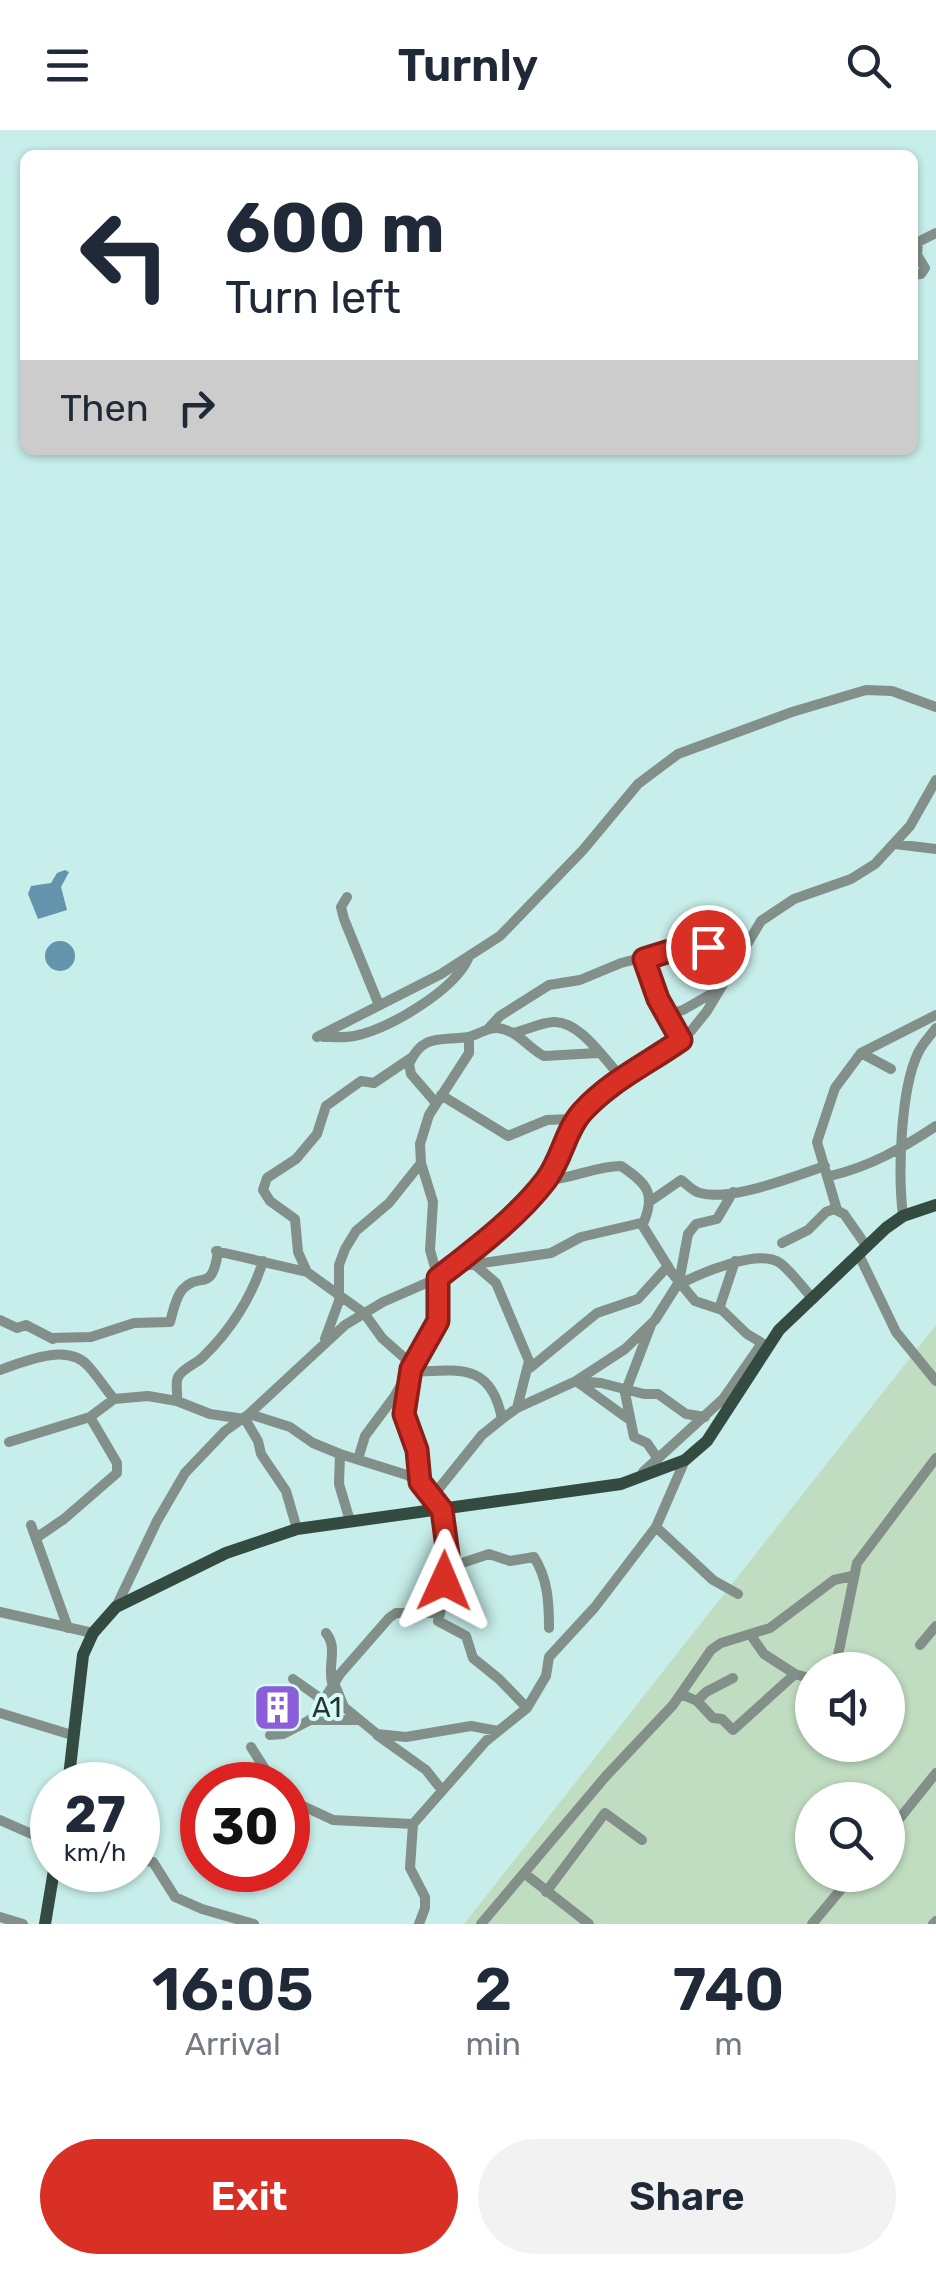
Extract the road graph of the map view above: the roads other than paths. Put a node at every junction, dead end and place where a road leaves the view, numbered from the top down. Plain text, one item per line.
1 (936, 707) edge
2 (936, 780) edge
3 (895, 844) junction
4 (936, 849) edge
5 (347, 897) dead end
6 (754, 931) junction
7 (468, 959) junction
8 (644, 959) junction
9 (721, 988) junction
10 (380, 1005) junction
11 (665, 1015) junction
12 (936, 1016) edge
13 (936, 1028) edge
14 (488, 1029) junction
15 (512, 1033) junction
16 (469, 1036) junction
17 (681, 1040) junction
18 (598, 1052) junction
19 (860, 1053) junction
20 (412, 1058) junction
21 (891, 1068) dead end
22 (621, 1076) junction
23 (439, 1099) junction
24 (581, 1113) junction
25 (936, 1126) edge
26 (902, 1148) junction
27 (421, 1163) junction
28 (828, 1171) junction
29 (546, 1180) junction
30 (733, 1192) junction
31 (652, 1200) junction
32 (936, 1205) edge
33 (837, 1210) junction
34 (903, 1216) junction
35 (643, 1224) junction
36 (782, 1243) dead end
37 (863, 1251) junction
38 (264, 1261) junction
39 (735, 1261) junction
40 (474, 1264) junction
41 (668, 1266) junction
42 (452, 1267) junction
43 (307, 1272) junction
44 (438, 1278) junction
45 (680, 1283) junction
46 (339, 1294) junction
47 (813, 1299) junction
48 (719, 1309) junction
49 (364, 1313) junction
50 (0, 1320) edge
51 (652, 1324) junction
52 (51, 1338) junction
53 (324, 1342) junction
54 (764, 1345) junction
55 (66, 1355) junction
56 (923, 1364) junction
57 (530, 1368) junction
58 (936, 1368) edge
59 (0, 1370) edge
60 (411, 1371) junction
61 (936, 1380) edge
62 (576, 1381) junction
63 (626, 1390) junction
64 (114, 1399) junction
65 (177, 1401) junction
66 (517, 1408) junction
67 (247, 1416) junction
68 (90, 1417) junction
69 (628, 1418) junction
70 (705, 1418) junction
71 (502, 1419) junction
72 (9, 1442) dead end
73 (340, 1454) junction
74 (658, 1459) junction
75 (358, 1460) junction
76 (685, 1460) junction
77 (935, 1462) edge
78 (635, 1480) junction
79 (420, 1482) junction
80 (432, 1497) junction
81 (442, 1510) junction
82 (350, 1521) junction
83 (31, 1525) dead end
84 (656, 1527) junction
85 (298, 1529) junction
86 (36, 1538) junction
87 (446, 1565) junction
88 (852, 1576) junction
89 (738, 1594) dead end
90 (116, 1608) junction
91 (0, 1612) edge
92 (438, 1612) junction
93 (936, 1626) edge
94 (68, 1628) junction
95 (549, 1628) dead end
96 (92, 1633) junction
97 (326, 1634) dead end
98 (750, 1634) junction
99 (920, 1646) dead end
100 (838, 1652) edge
101 (795, 1674) joint
102 (294, 1678) dead end
103 (733, 1678) dead end
104 (334, 1684) junction
105 (681, 1694) junction
106 (696, 1701) junction
107 (320, 1703) junction
108 (527, 1708) junction
109 (0, 1714) edge
110 (309, 1720) junction
111 (359, 1720) junction
112 (498, 1731) junction
113 (270, 1734) dead end
114 (377, 1734) junction
115 (72, 1736) junction
116 (251, 1746) dead end
117 (70, 1762) edge
118 (261, 1762) edge
119 (936, 1772) edge
120 (440, 1788) dead end
121 (310, 1809) edge
122 (905, 1811) edge
123 (0, 1820) edge
124 (413, 1824) junction
125 (30, 1833) edge
126 (642, 1840) dead end
127 (160, 1873) edge
128 (524, 1873) junction
129 (52, 1892) edge
130 (546, 1892) junction
131 (840, 1892) edge
132 (0, 1917) edge
133 (49, 1922) edge
134 (818, 1922) edge
135 (23, 1924) edge
136 (254, 1924) edge
137 (419, 1924) edge
138 (481, 1924) edge
139 (588, 1924) edge

1 - 7 street
2 - 3 street
3 - 4 street
3 - 6 street
5 - 10 street
6 - 8 street
6 - 9 street
7 - 10 street
7 - 10 street
8 - 11 street
8 - 14 street
9 - 11 street
9 - 17 street
11 - 17 street
12 - 19 street
13 - 26 street
14 - 15 street
14 - 16 street
15 - 18 street
15 - 18 street
16 - 20 street
16 - 23 street
17 - 22 street
18 - 22 street
19 - 21 street
19 - 28 street
20 - 23 street
20 - 43 street
22 - 24 street
23 - 24 street
23 - 27 street
24 - 29 street
25 - 26 street
26 - 28 street
26 - 34 street
27 - 44 street
27 - 46 street
28 - 30 street
28 - 33 street
29 - 31 street
29 - 42 street
30 - 31 street
30 - 45 street
31 - 35 street
32 - 34 main road
33 - 36 street
33 - 37 street
34 - 37 main road
35 - 40 street
35 - 41 street
37 - 47 main road
37 - 56 street
38 - 43 street
38 - 52 street
38 - 65 street
39 - 45 street
39 - 47 street
39 - 48 street
40 - 42 street
40 - 57 street
41 - 45 street
41 - 57 street
42 - 44 street
43 - 46 street
44 - 49 street
44 - 60 street
45 - 48 street
45 - 51 street
46 - 49 street
46 - 53 street
47 - 54 main road
48 - 54 street
49 - 53 street
49 - 60 street
50 - 52 street
51 - 62 street
51 - 63 street
52 - 55 street
53 - 67 street
54 - 70 street
54 - 76 main road
55 - 59 street
55 - 64 street
56 - 58 street
56 - 61 street
57 - 66 street
60 - 71 street
60 - 75 street
60 - 79 street
62 - 63 street
62 - 66 street
62 - 69 street
63 - 69 street
63 - 70 street
64 - 65 street
64 - 68 street
65 - 67 street
66 - 71 street
67 - 73 street
67 - 85 street
67 - 90 street
68 - 72 street
68 - 86 street
69 - 74 street
70 - 74 street
71 - 80 street
73 - 75 street
73 - 82 street
74 - 78 street
75 - 79 street
76 - 78 main road
76 - 84 street
77 - 88 street
78 - 81 main road
79 - 80 street
80 - 81 street
81 - 82 main road
81 - 87 street
82 - 85 main road
83 - 86 street
84 - 89 street
84 - 108 street
85 - 90 main road
86 - 94 street
87 - 92 street
87 - 95 street
88 - 98 street
88 - 100 street
90 - 96 main road
91 - 94 street
92 - 104 street
92 - 108 street
93 - 99 street
94 - 96 street
96 - 115 main road
97 - 104 street
98 - 101 street
98 - 105 street
101 - 106 street
102 - 107 street
103 - 106 street
104 - 107 street
104 - 111 street
105 - 106 street
105 - 128 street
107 - 110 street
108 - 112 street
109 - 115 street
110 - 111 street
110 - 113 street
111 - 114 street
112 - 114 street
112 - 124 street
114 - 120 street
115 - 117 main road
116 - 118 street
119 - 122 street
121 - 124 street
123 - 125 street
124 - 137 street
126 - 130 street
127 - 136 street
128 - 130 street
128 - 138 street
129 - 133 main road
130 - 139 street
131 - 134 street
132 - 135 street

